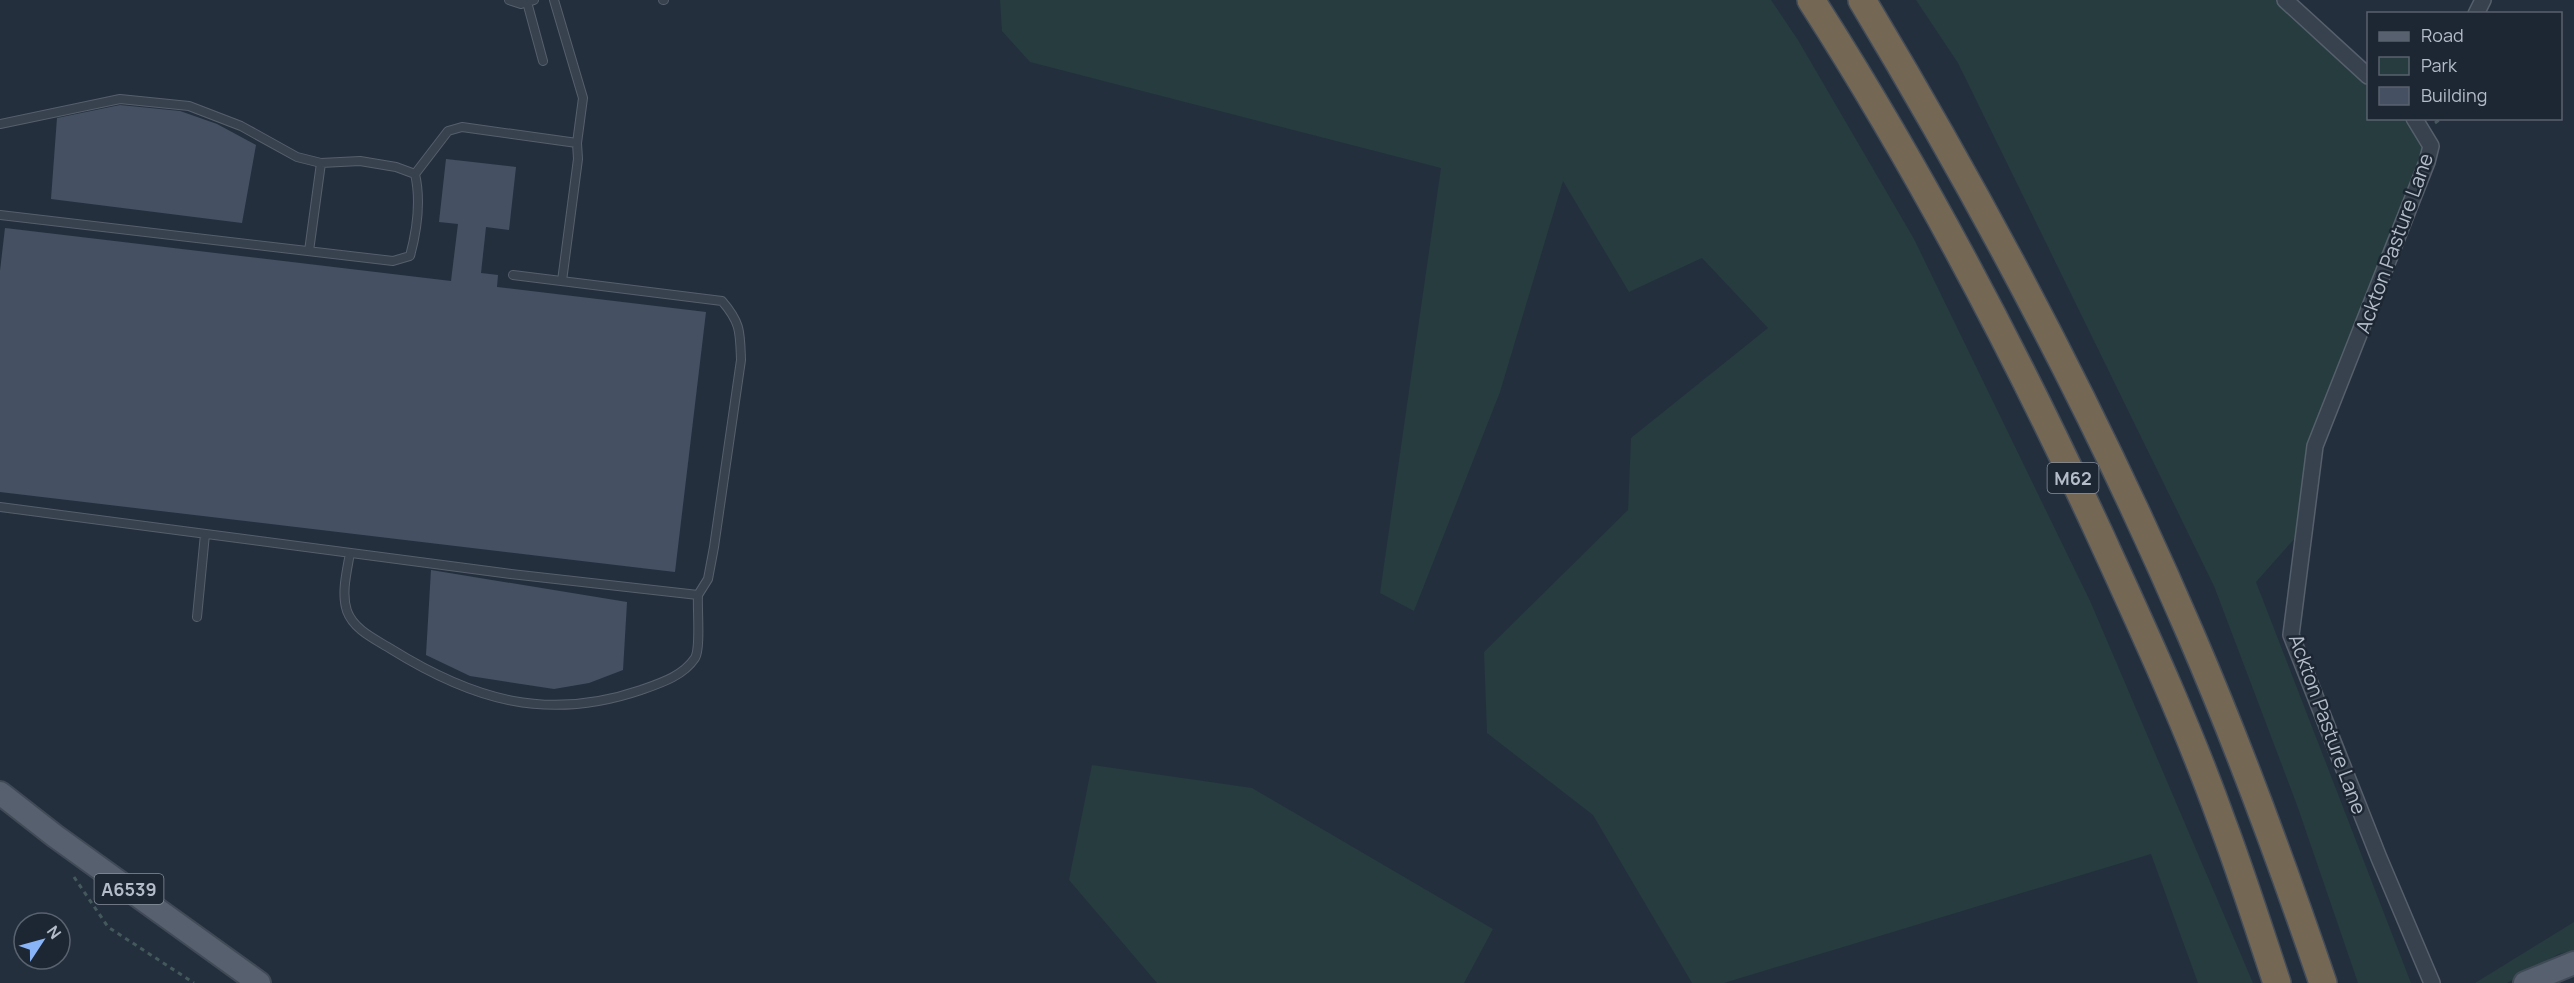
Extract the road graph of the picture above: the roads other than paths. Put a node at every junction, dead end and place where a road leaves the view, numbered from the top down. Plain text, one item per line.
1 (509, 0) edge
2 (554, 0) edge
3 (1811, 0) edge
4 (1862, 0) edge
5 (2285, 0) edge
6 (531, 1) edge
7 (543, 62) dead end
8 (2367, 75) edge
9 (2415, 120) edge
10 (0, 124) edge
11 (577, 143) junction
12 (321, 163) junction
13 (415, 174) junction
14 (0, 215) edge
15 (309, 251) junction
16 (513, 275) dead end
17 (562, 281) junction
18 (0, 507) edge
19 (205, 534) junction
20 (350, 553) junction
21 (698, 595) junction
22 (197, 617) dead end
23 (0, 793) edge
24 (2574, 963) edge
25 (259, 983) edge
26 (2277, 983) edge
27 (2323, 983) edge
28 (2432, 983) edge
29 (2525, 983) edge

1 - 6 lane
2 - 11 lane
3 - 26 highway, M62
4 - 27 highway, M62
5 - 8 street
6 - 7 lane
9 - 28 street, Ackton Pasture Lane
10 - 12 lane
11 - 13 lane
11 - 17 lane
12 - 13 lane
12 - 15 lane
13 - 15 lane
14 - 15 lane
16 - 17 lane
17 - 21 lane
18 - 19 lane
19 - 20 lane
19 - 22 lane
20 - 21 lane
20 - 21 lane
23 - 25 main road, A6539
24 - 29 main road

